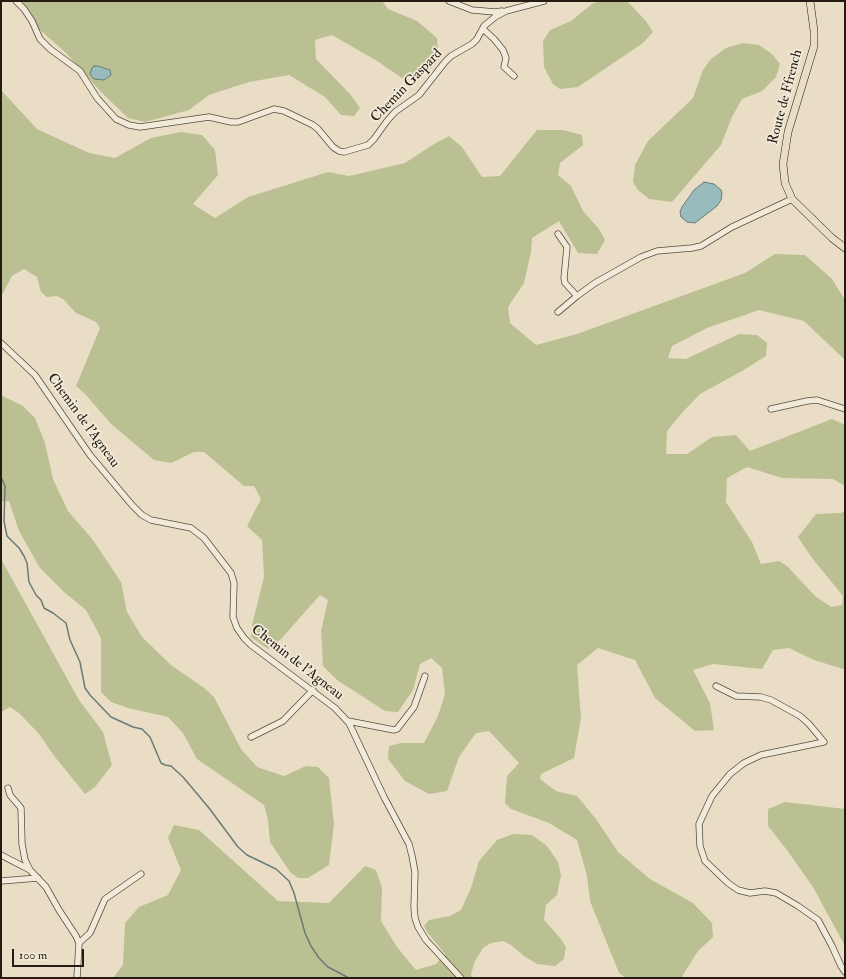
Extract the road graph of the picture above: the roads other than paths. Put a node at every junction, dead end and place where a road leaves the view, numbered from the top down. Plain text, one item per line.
1 (16, 1) edge
2 (449, 1) edge
3 (544, 1) edge
4 (810, 1) edge
5 (506, 11) junction
6 (483, 29) junction
7 (514, 76) dead end
8 (792, 199) junction
9 (558, 234) dead end
10 (845, 248) edge
11 (577, 296) junction
12 (558, 312) dead end
13 (1, 343) edge
14 (770, 409) dead end
15 (845, 409) edge
16 (425, 676) dead end
17 (716, 686) dead end
18 (312, 690) junction
19 (348, 721) junction
20 (251, 737) dead end
21 (8, 788) dead end
22 (1, 855) edge
23 (30, 870) junction
24 (141, 874) dead end
25 (38, 878) junction
26 (1, 881) edge
27 (79, 943) junction
28 (845, 972) edge
29 (77, 978) edge
30 (461, 978) edge

1 - 6 street, Chemin Gaspard
2 - 5 street
3 - 5 street, Chemin Gaspard
4 - 8 main road, Route de Ffrench
5 - 6 street, Chemin Gaspard
6 - 7 street
8 - 10 main road, Route de Ffrench
8 - 11 street
9 - 11 street
11 - 12 street
13 - 18 street, Chemin de l’Agneau
14 - 15 street
16 - 19 street
17 - 28 street
18 - 19 street, Chemin de l’Agneau
18 - 20 street
19 - 30 street, Chemin de l’Agneau
21 - 23 street
22 - 23 street
23 - 25 street
24 - 27 street
25 - 26 street
25 - 27 street
27 - 29 street

